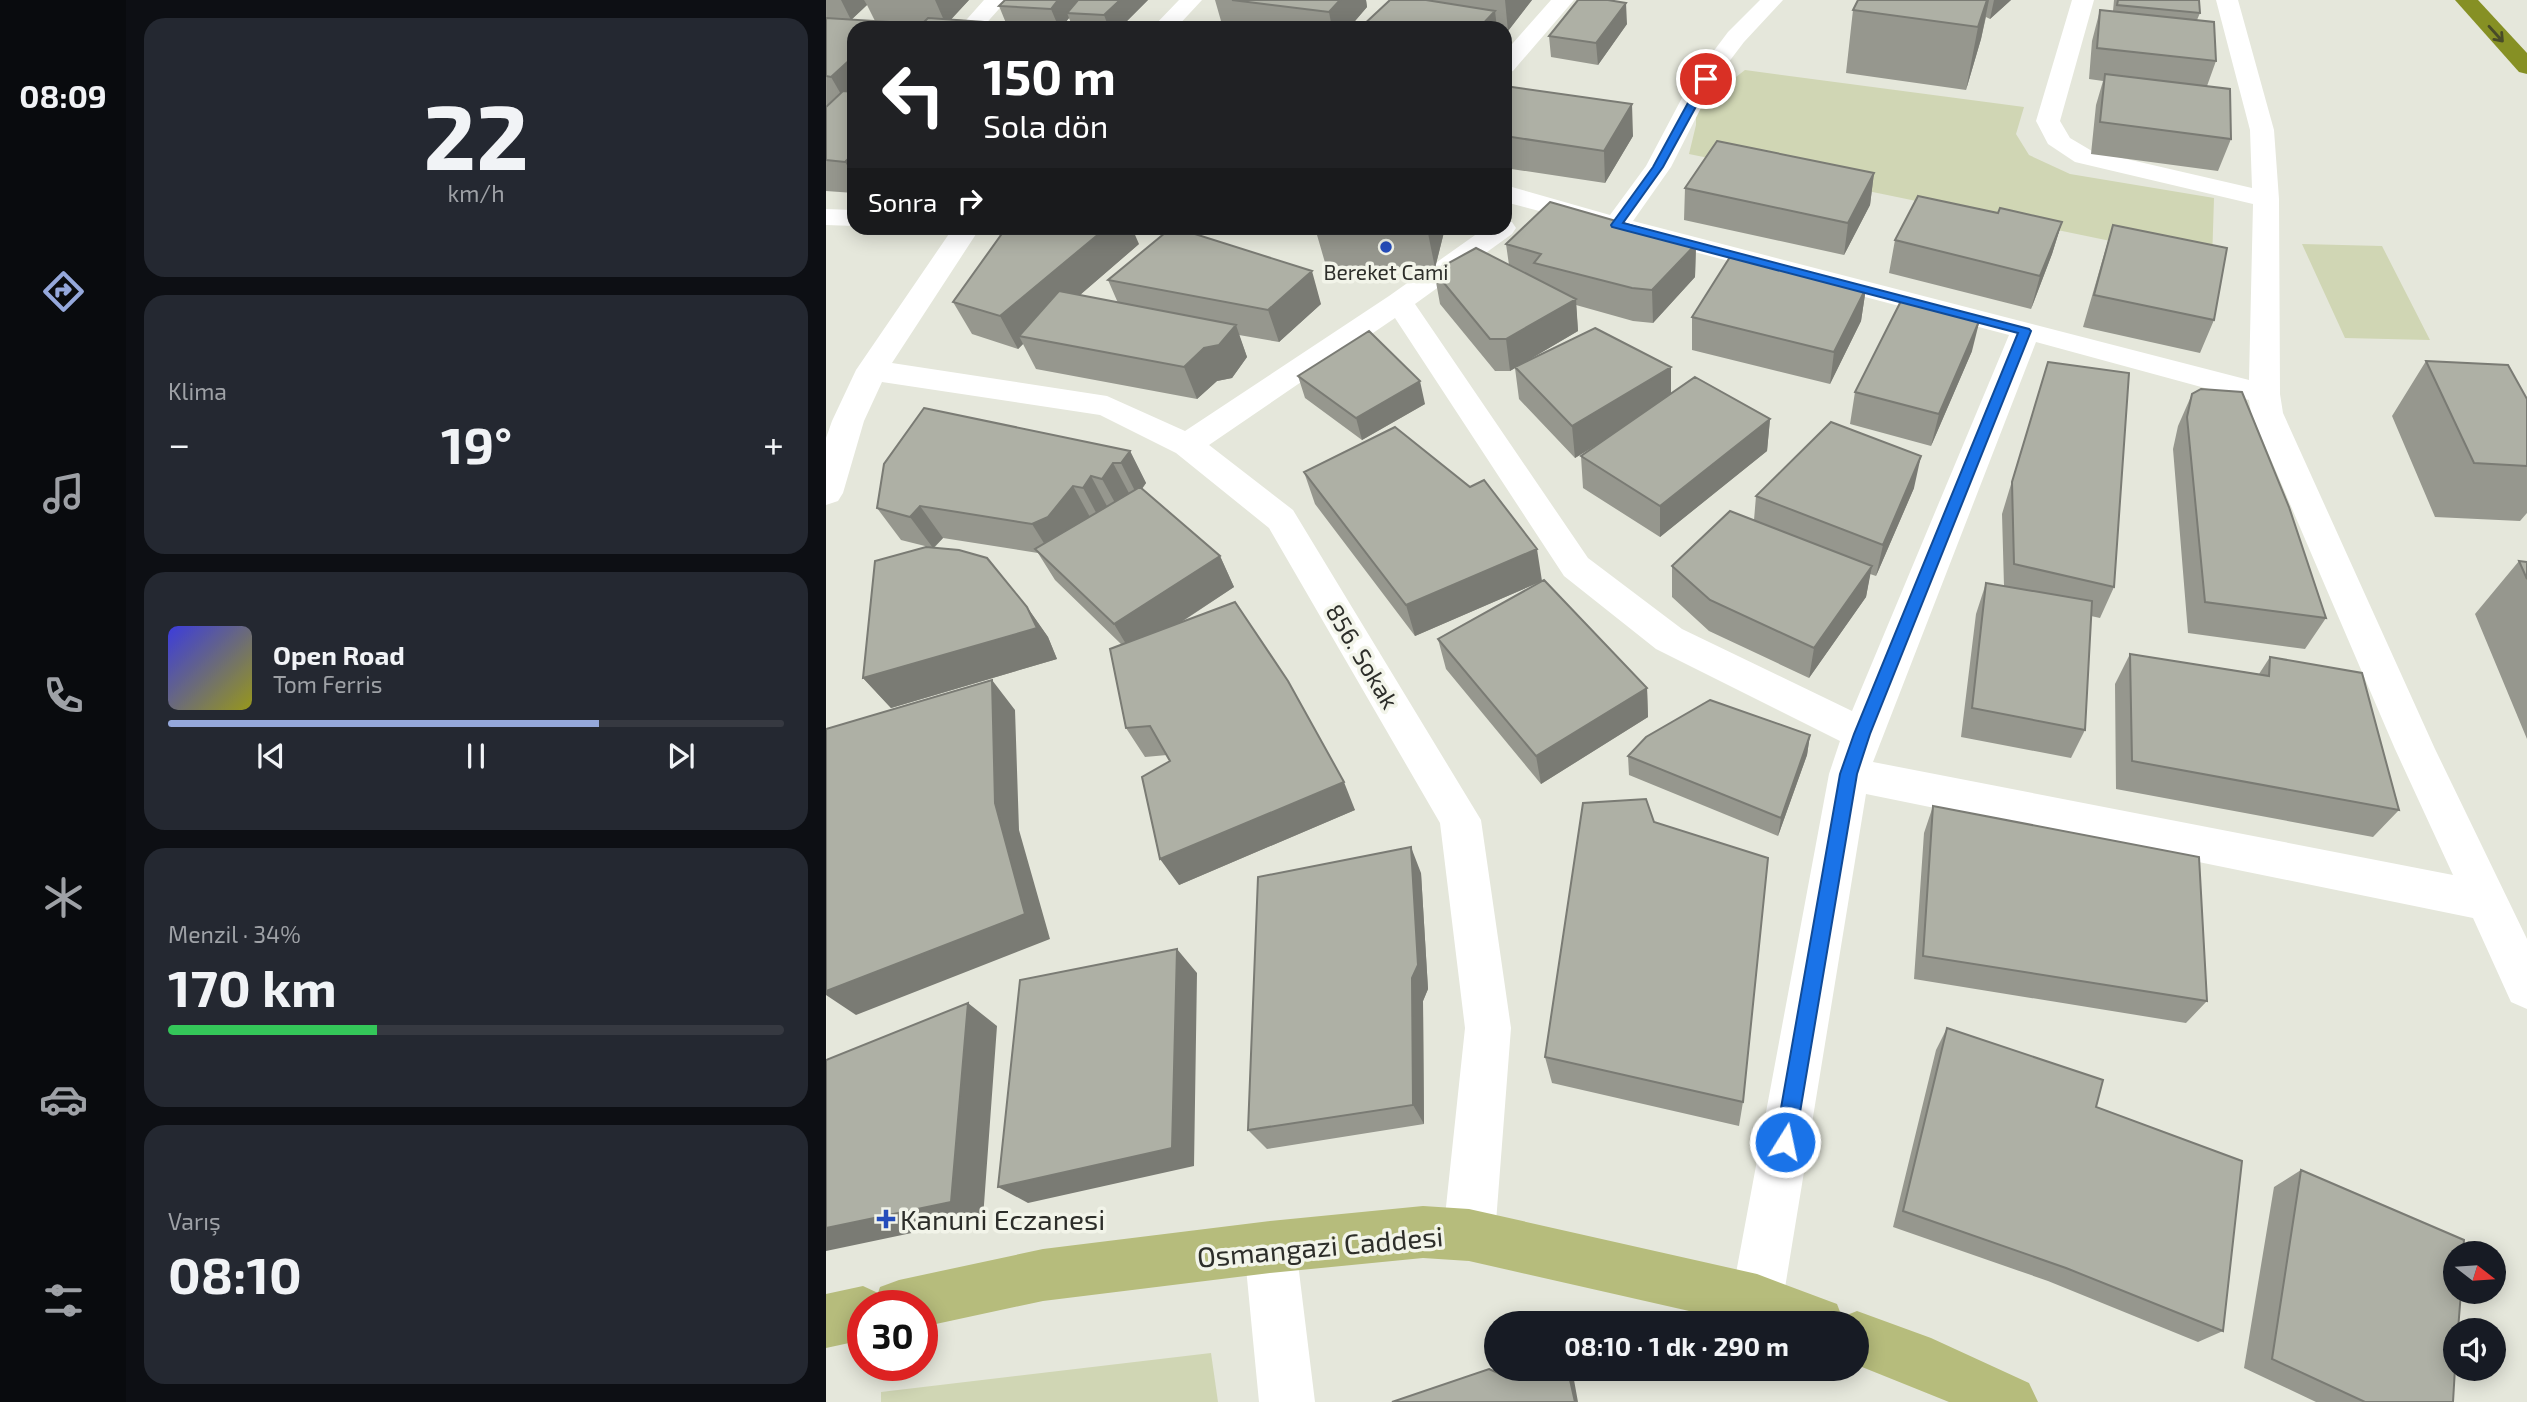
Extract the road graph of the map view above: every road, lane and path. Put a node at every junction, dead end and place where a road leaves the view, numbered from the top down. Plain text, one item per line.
1 (996, 0) edge
2 (1191, 0) edge
3 (1563, 0) edge
4 (1772, 0) edge
5 (2082, 0) edge
6 (2227, 0) edge
7 (2466, 0) edge
8 (976, 21) edge
9 (1170, 21) edge
10 (1512, 58) edge
11 (2527, 67) edge
12 (1512, 196) edge
13 (2266, 199) junction
14 (1535, 204) junction
15 (826, 217) edge
16 (847, 218) edge
17 (1512, 221) edge
18 (1616, 225) junction
19 (961, 235) edge
20 (1493, 235) edge
21 (1399, 302) junction
22 (2025, 331) junction
23 (871, 370) junction
24 (2264, 394) junction
25 (1187, 445) junction
26 (826, 493) edge
27 (1862, 734) junction
28 (1849, 774) junction
29 (2484, 901) junction
30 (2527, 987) edge
31 (1469, 1235) junction
32 (1270, 1247) junction
33 (938, 1298) edge
34 (1757, 1300) junction
35 (1786, 1311) edge
36 (847, 1316) edge
37 (826, 1321) edge
38 (1869, 1344) edge
39 (1946, 1384) edge
40 (1287, 1402) edge
41 (2010, 1402) edge

1 - 8 street
2 - 9 street
3 - 10 street
4 - 18 street
5 - 13 street
6 - 13 street
7 -> 11 highway
12 - 14 street
13 - 24 street
14 - 17 street
14 - 18 street
15 - 16 street
18 - 22 street
19 - 23 street
20 - 21 street
21 - 25 street
21 - 27 street
22 - 24 street
22 - 27 street
23 - 25 street, 856. Sokak
23 - 26 street
24 - 29 street
25 - 31 street, 856. Sokak
27 - 28 street
28 - 29 street
28 - 34 street
29 - 30 street
31 - 32 main road, Osmangazi Caddesi
31 - 34 main road, Osmangazi Caddesi
32 - 33 main road, Osmangazi Caddesi
32 - 40 street
34 - 35 main road, Osmangazi Caddesi
36 - 37 main road
38 - 39 main road
39 - 41 main road

